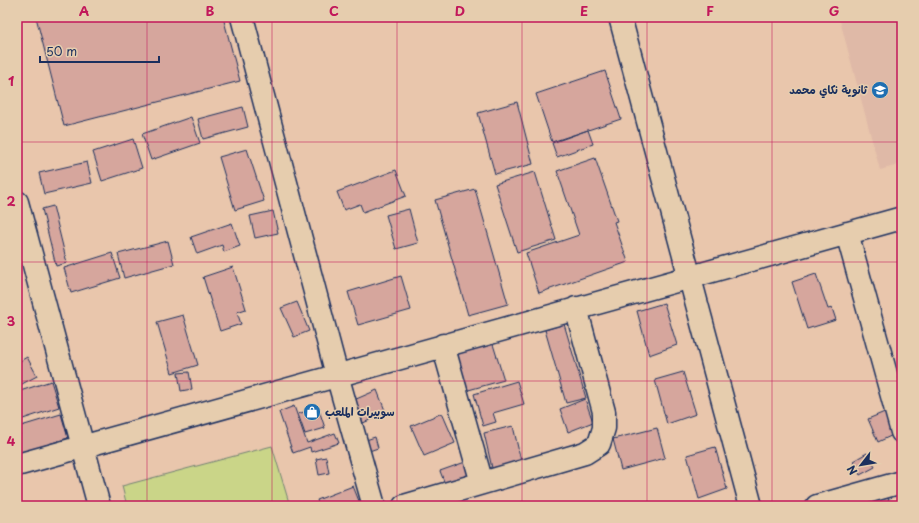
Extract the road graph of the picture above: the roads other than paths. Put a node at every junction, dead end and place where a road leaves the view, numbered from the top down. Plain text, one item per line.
1 (242, 17) edge
2 (620, 17) edge
3 (17, 202) edge
4 (902, 218) edge
5 (847, 233) junction
6 (690, 277) junction
7 (576, 308) junction
8 (443, 345) junction
9 (337, 375) junction
10 (902, 432) edge
11 (83, 446) junction
12 (17, 465) edge
13 (902, 482) edge
14 (482, 483) junction
15 (100, 506) edge
16 (374, 506) edge
17 (404, 506) edge
18 (751, 506) edge
19 (817, 506) edge

1 - 9 street
2 - 6 street
3 - 11 street
4 - 5 street
5 - 6 street
5 - 10 street
6 - 7 street
6 - 18 street
7 - 8 street
7 - 14 street
8 - 9 street
8 - 14 street
9 - 11 street
9 - 16 street
11 - 12 street
11 - 15 street
13 - 19 street
14 - 17 street

